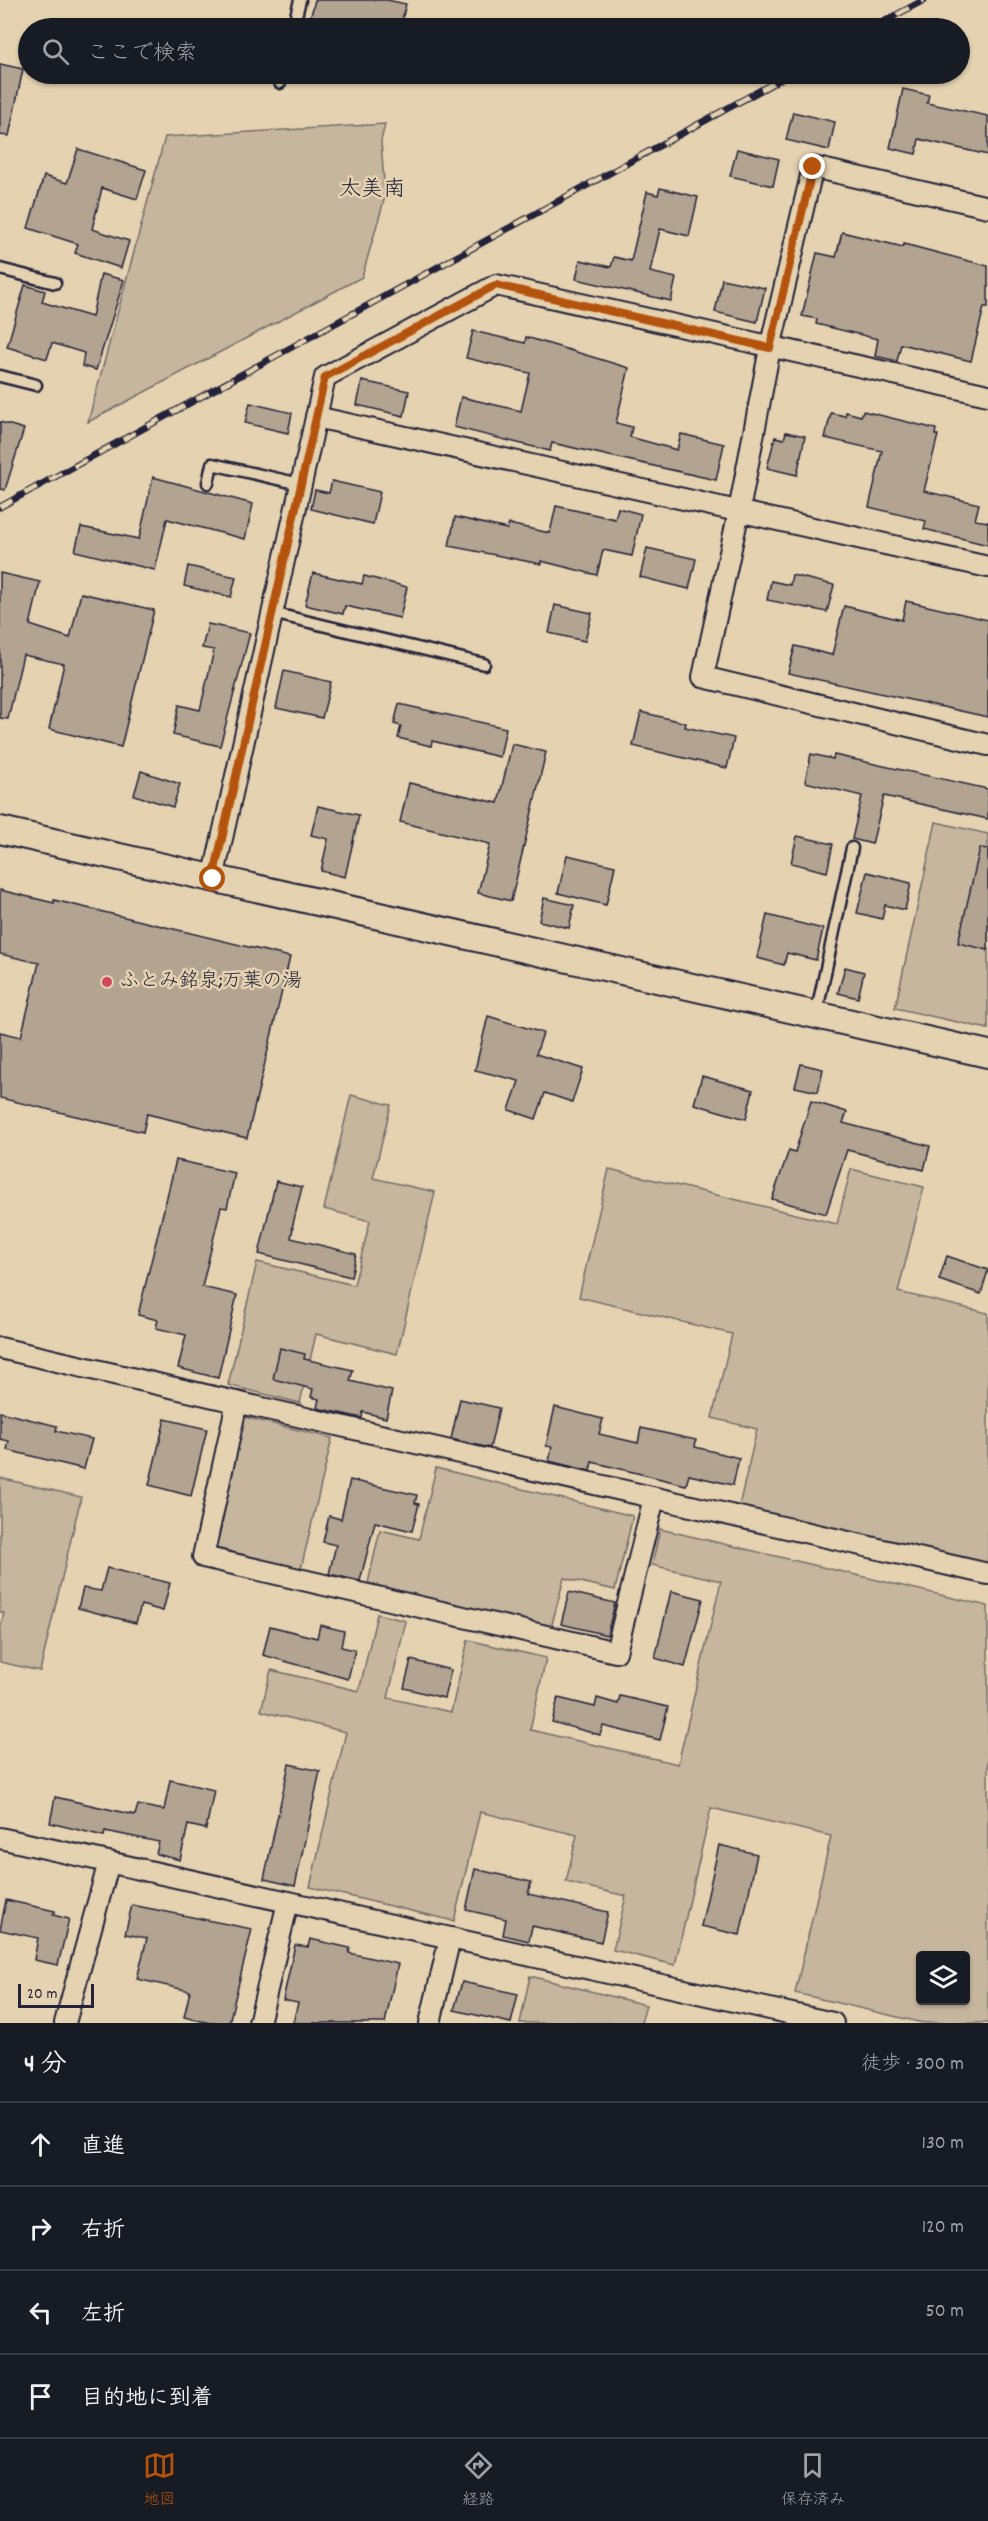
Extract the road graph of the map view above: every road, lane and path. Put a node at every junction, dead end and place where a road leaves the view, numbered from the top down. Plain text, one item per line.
1 (300, 0) edge
2 (296, 18) edge
3 (988, 207) edge
4 (0, 269) edge
5 (55, 283) dead end
6 (770, 348) junction
7 (0, 376) edge
8 (36, 385) dead end
9 (988, 395) edge
10 (316, 417) junction
11 (208, 483) dead end
12 (300, 484) junction
13 (739, 511) junction
14 (988, 567) edge
15 (272, 613) junction
16 (484, 664) dead end
17 (988, 745) edge
18 (0, 830) edge
19 (852, 848) dead end
20 (213, 879) junction
21 (816, 1016) junction
22 (988, 1054) edge
23 (0, 1348) edge
24 (237, 1402) junction
25 (654, 1498) junction
26 (988, 1574) edge
27 (0, 1838) edge
28 (109, 1862) junction
29 (288, 1902) junction
30 (450, 1938) junction
31 (65, 2023) edge
32 (259, 2023) edge
33 (430, 2023) edge
34 (832, 2023) edge

1 - 2 lane
3 - 6 street
4 - 5 lane
6 - 9 street
6 - 10 street
6 - 13 street
7 - 8 lane
10 - 12 street
10 - 13 street
11 - 12 lane
12 - 15 street
13 - 14 street
13 - 17 street
15 - 16 lane
15 - 20 street
18 - 20 street
19 - 21 lane
20 - 21 street
21 - 22 street
23 - 24 street
24 - 25 street
24 - 25 street
25 - 26 street
27 - 28 street
28 - 29 street
28 - 31 street
29 - 30 street
29 - 32 street
30 - 33 street
30 - 34 street

